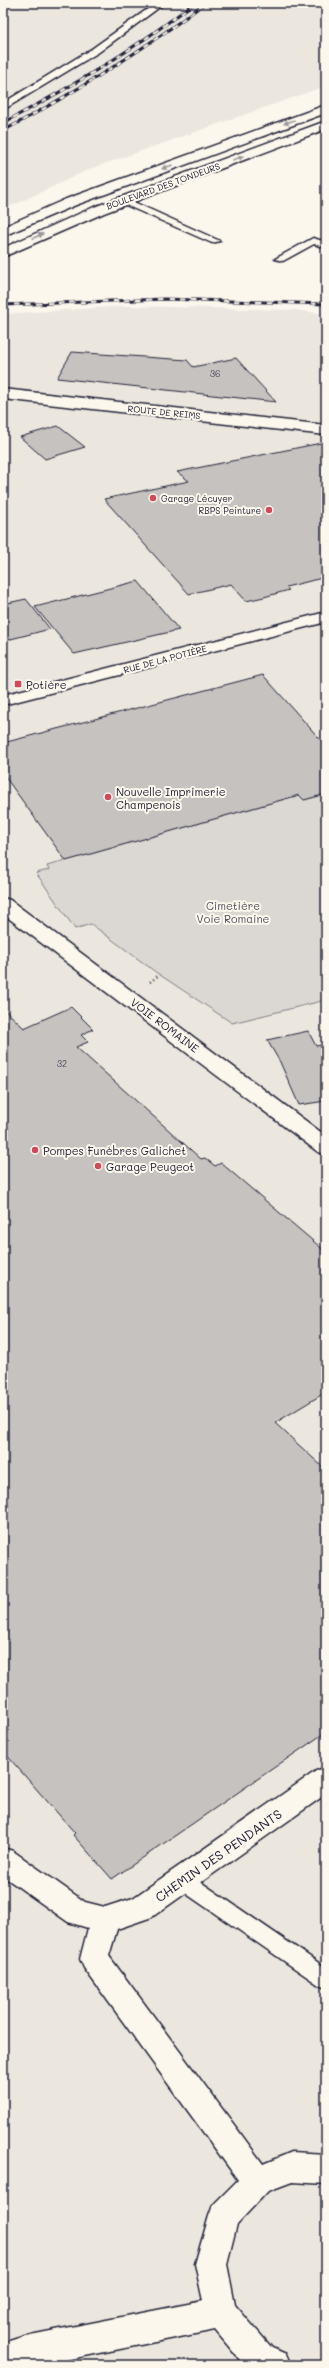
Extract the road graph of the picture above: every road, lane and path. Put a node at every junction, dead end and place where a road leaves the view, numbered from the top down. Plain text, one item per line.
1 (161, 3) edge
2 (3, 107) edge
3 (326, 109) edge
4 (326, 125) edge
5 (124, 201) junction
6 (3, 232) edge
7 (216, 241) dead end
8 (326, 245) edge
9 (3, 252) edge
10 (280, 258) dead end
11 (3, 394) edge
12 (326, 430) edge
13 (326, 617) edge
14 (3, 700) edge
15 (3, 904) edge
16 (326, 1147) edge
17 (326, 1779) edge
18 (3, 1860) edge
19 (182, 1880) junction
20 (105, 1920) junction
21 (326, 1978) edge
22 (326, 2169) edge
23 (257, 2181) junction
24 (221, 2313) junction
25 (3, 2359) edge
26 (275, 2365) edge

1 - 2 lane
3 -> 6 main road, BOULEVARD DES TONDEURS
5 -> 4 main road, BOULEVARD DES TONDEURS
5 - 7 lane
9 -> 5 main road, BOULEVARD DES TONDEURS
8 - 10 lane
11 - 12 main road, ROUTE DE REIMS
13 - 14 main road, RUE DE LA POTIÈRE
15 - 16 main road, VOIE ROMAINE
17 - 19 main road, CHEMIN DES PENDANTS
18 - 20 main road
19 - 20 main road, CHEMIN DES PENDANTS
19 - 21 lane
20 - 23 main road
22 - 23 main road
23 - 24 main road
24 - 25 main road
24 - 26 main road

